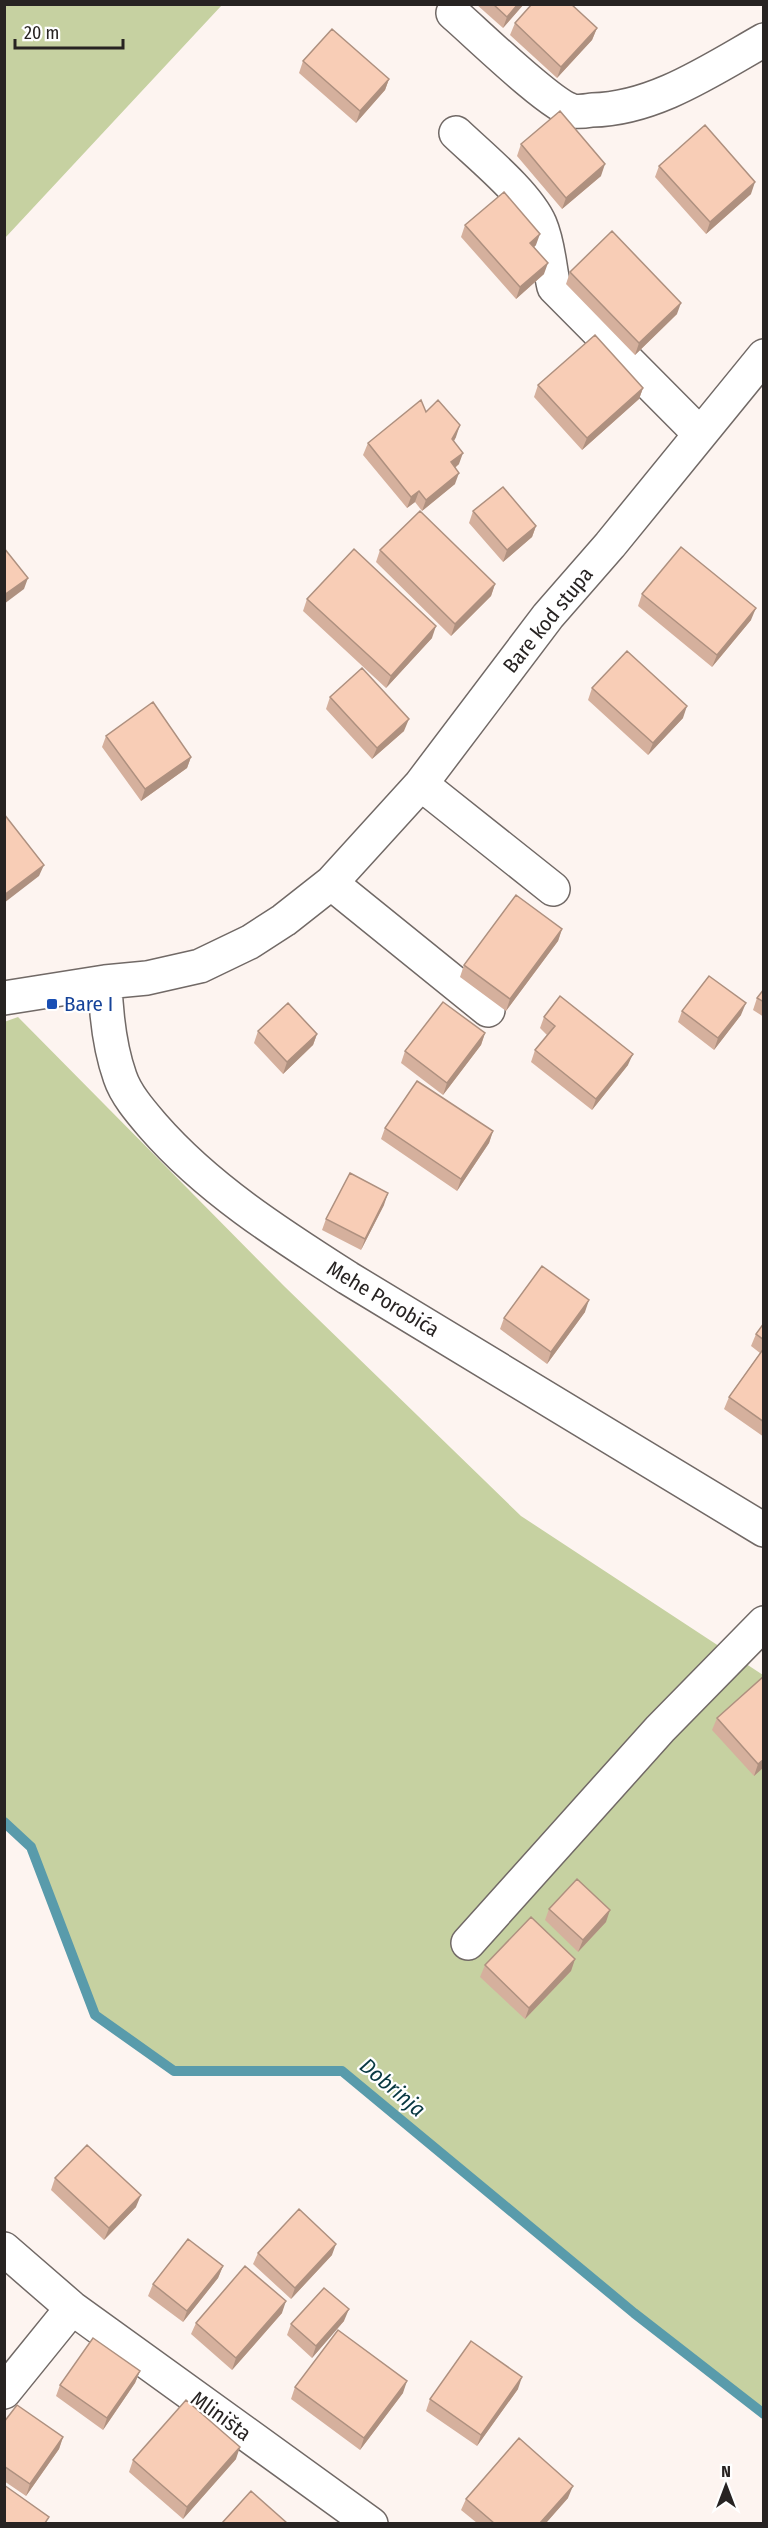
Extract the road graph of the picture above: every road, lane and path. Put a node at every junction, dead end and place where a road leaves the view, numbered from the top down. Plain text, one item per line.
1 (453, 13) dead end
2 (764, 40) edge
3 (456, 133) dead end
4 (764, 356) edge
5 (700, 434) junction
6 (421, 784) junction
7 (331, 883) junction
8 (553, 889) dead end
9 (105, 982) junction
10 (4, 998) edge
11 (488, 1010) dead end
12 (764, 1530) edge
13 (764, 1623) edge
14 (468, 1943) dead end
15 (4, 2249) edge
16 (72, 2308) junction
17 (4, 2392) edge
18 (371, 2523) edge

1 - 2 street
3 - 5 street
4 - 5 street, Bare kod stupa
5 - 6 street, Bare kod stupa
6 - 7 street, Bare kod stupa
6 - 8 street
7 - 9 street, Bare kod stupa
7 - 11 street
9 - 10 street, Bare kod stupa
9 - 12 street, Mehe Porobića
13 - 14 street
15 - 16 street, Mliništa
16 - 17 street
16 - 18 street, Mliništa

